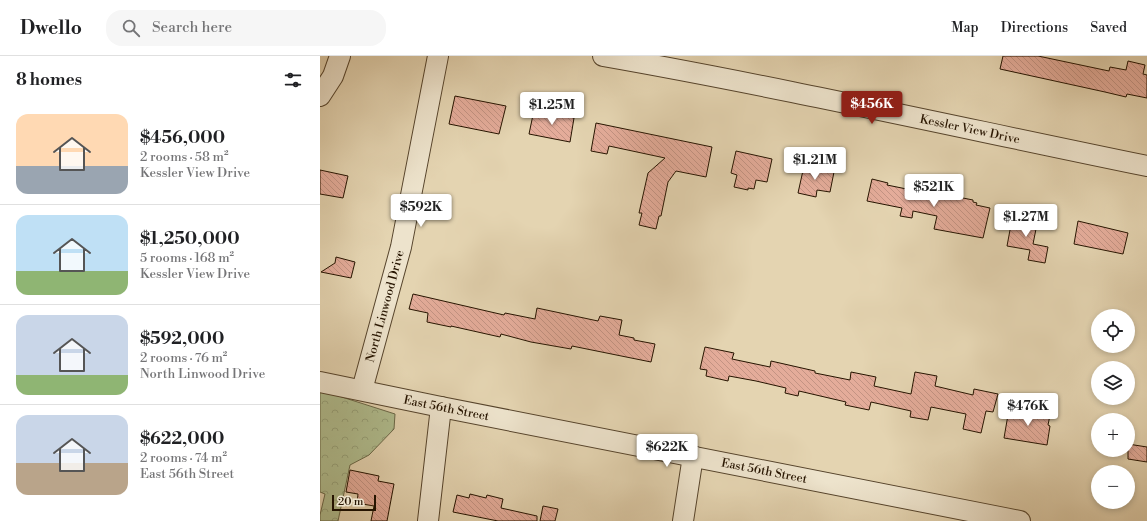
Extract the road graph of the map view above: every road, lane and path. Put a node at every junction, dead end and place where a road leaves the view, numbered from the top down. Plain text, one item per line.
1 (340, 56) edge
2 (438, 56) edge
3 (603, 56) edge
4 (320, 96) edge
5 (1147, 166) edge
6 (320, 382) edge
7 (362, 390) junction
8 (441, 407) junction
9 (693, 456) junction
10 (428, 521) edge
11 (682, 521) edge
12 (1020, 521) edge

1 - 4 street
2 - 7 street, North Linwood Drive
3 - 5 street, Kessler View Drive
6 - 7 street, East 56th Street
7 - 8 street, East 56th Street
8 - 9 street, East 56th Street
8 - 10 street
9 - 11 street
9 - 12 street, East 56th Street

